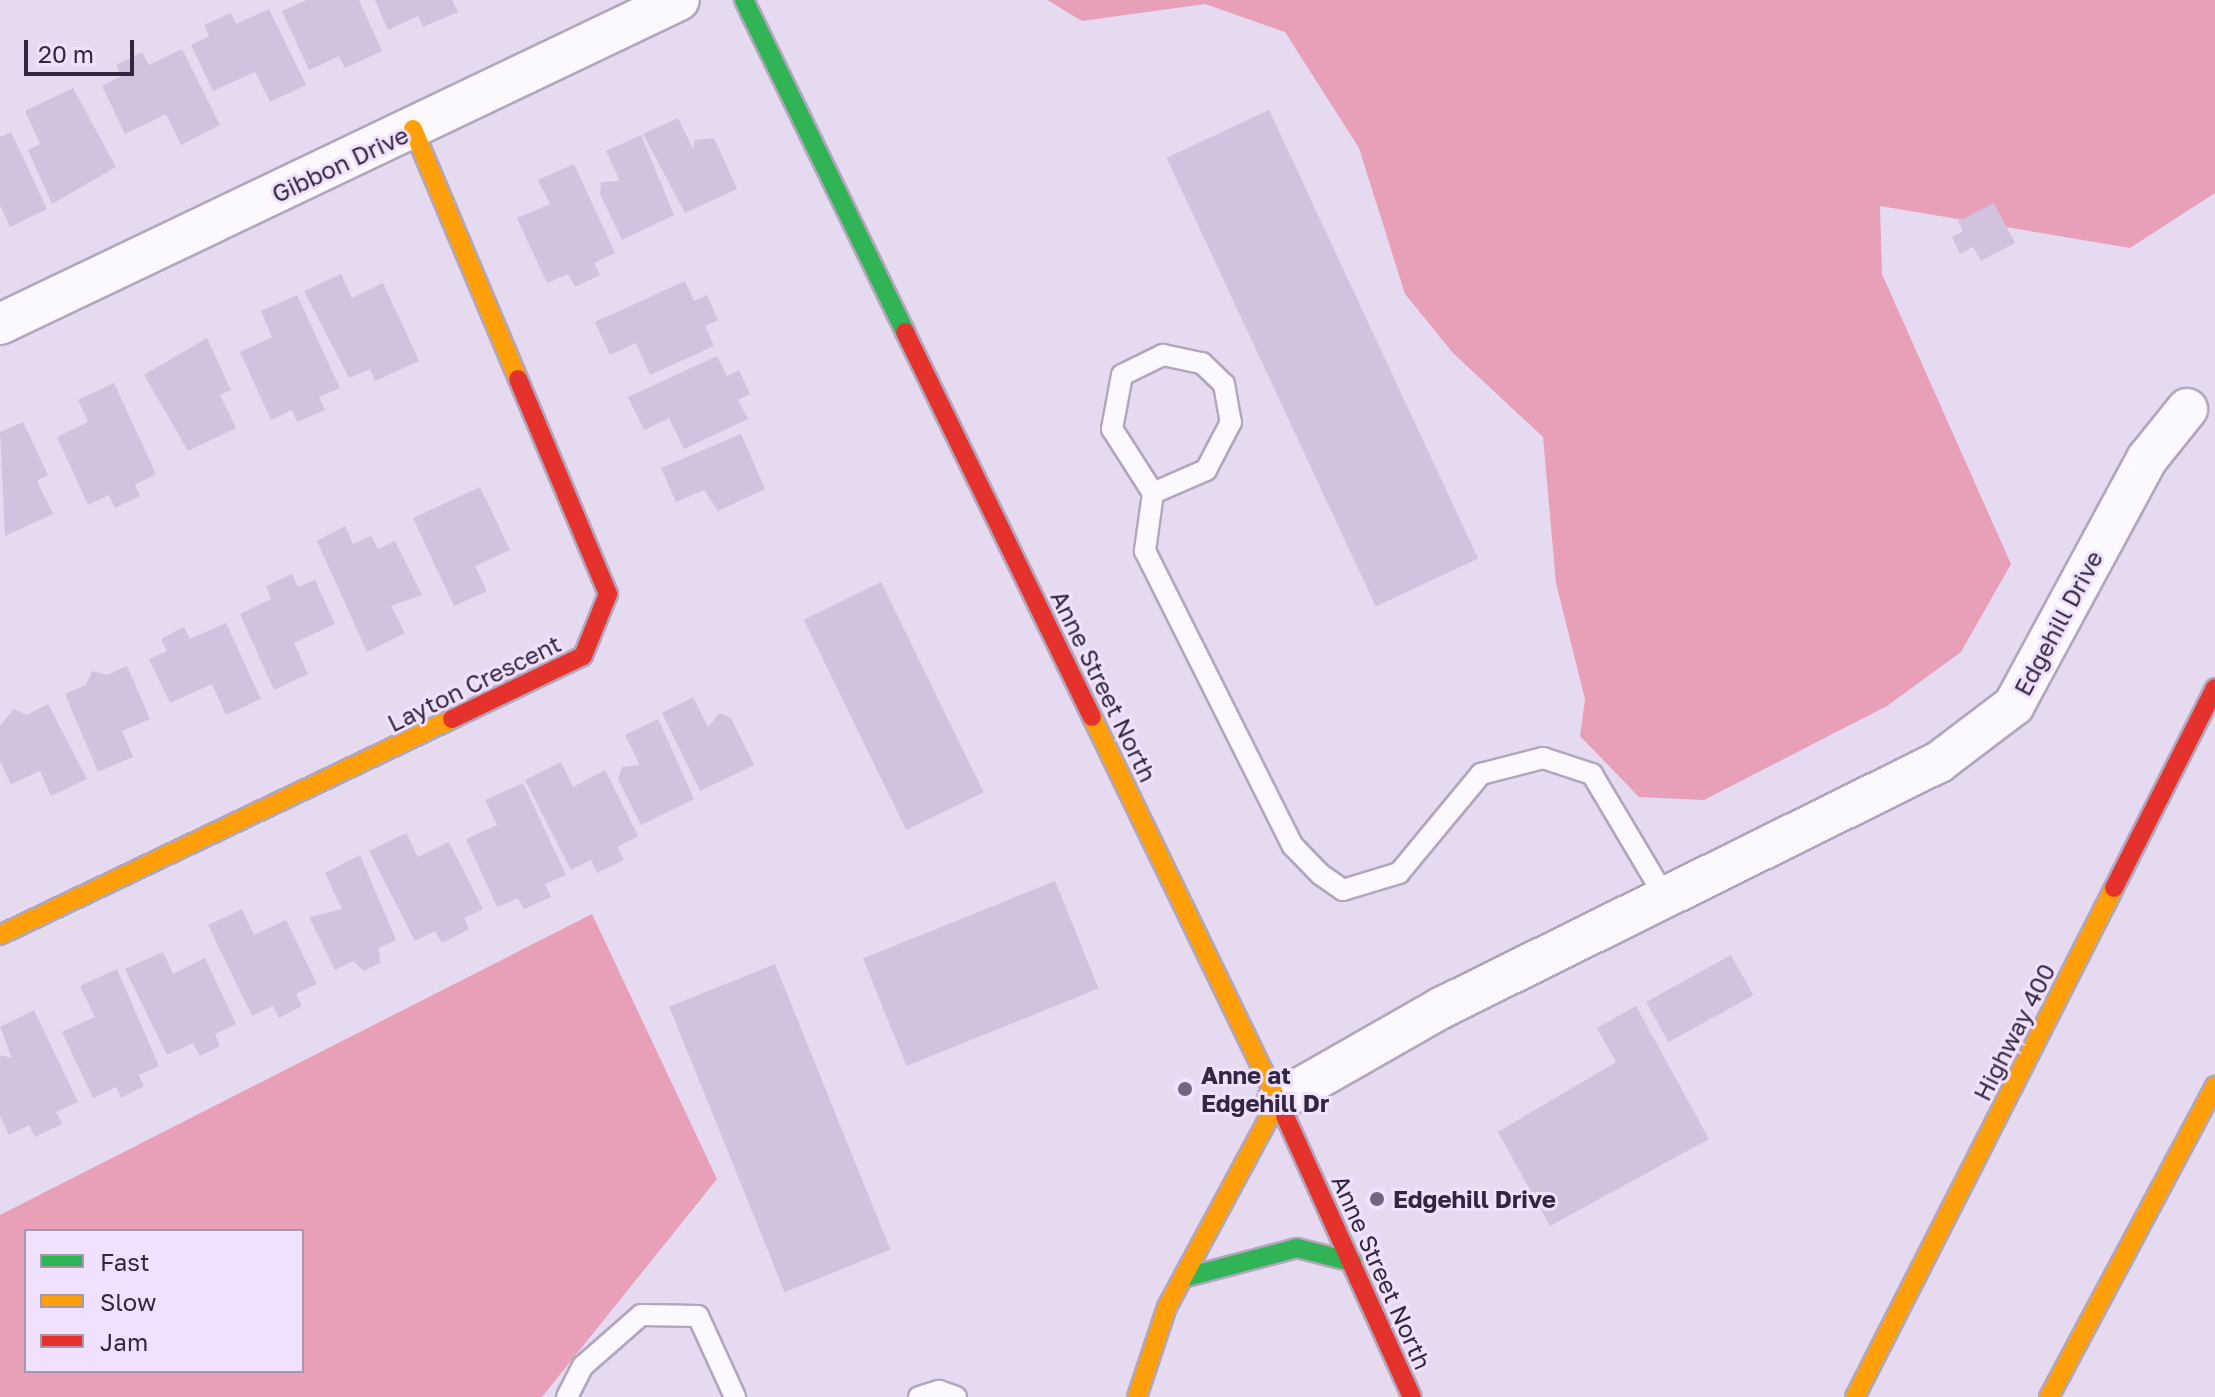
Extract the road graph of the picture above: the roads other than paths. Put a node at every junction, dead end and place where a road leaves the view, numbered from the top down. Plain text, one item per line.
1 (679, 0) edge
2 (744, 0) edge
3 (413, 129) junction
4 (0, 324) edge
5 (2187, 409) dead end
6 (1153, 493) junction
7 (2215, 688) edge
8 (1665, 897) junction
9 (0, 935) edge
10 (2215, 1086) edge
11 (1278, 1101) junction
12 (1352, 1262) junction
13 (1183, 1278) junction
14 (567, 1397) edge
15 (735, 1397) edge
16 (919, 1397) edge
17 (956, 1397) edge
18 (1137, 1397) edge
19 (1412, 1397) edge
20 (1855, 1397) edge
21 (2049, 1397) edge

1 - 3 street, Gibbon Drive
2 - 11 main road, Anne Street North
3 - 4 street, Gibbon Drive
3 - 9 main road, Layton Crescent
5 - 8 street, Edgehill Drive
6 - 6 lane
6 - 8 lane
7 - 20 main road, Highway 400
8 - 11 street, Edgehill Drive
10 - 21 main road
11 - 12 main road, Anne Street North
11 - 13 main road
12 - 13 main road
12 - 19 main road, Anne Street North
13 - 18 main road
14 - 15 lane
16 - 17 lane

